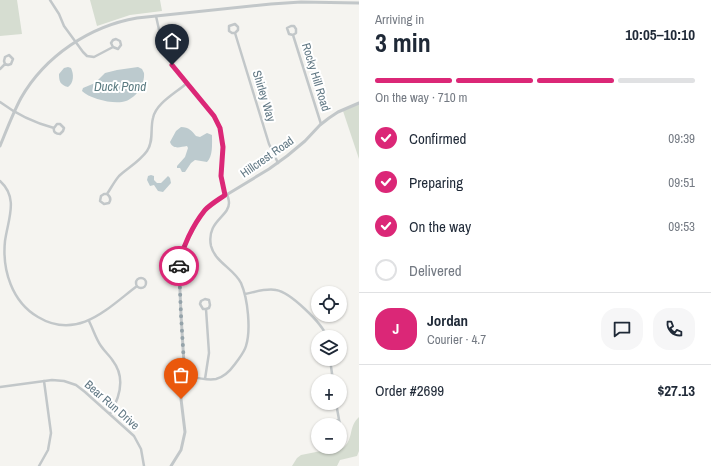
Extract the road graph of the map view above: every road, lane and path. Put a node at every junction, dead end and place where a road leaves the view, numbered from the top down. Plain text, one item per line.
1 (50, 0) edge
2 (359, 3) edge
3 (156, 16) junction
4 (235, 33) dead end
5 (293, 35) dead end
6 (76, 42) junction
7 (113, 47) junction
8 (5, 64) dead end
9 (0, 69) edge
10 (187, 83) junction
11 (0, 102) edge
12 (359, 103) edge
13 (14, 111) junction
14 (321, 124) junction
15 (54, 128) junction
16 (0, 146) edge
17 (278, 163) junction
18 (0, 181) edge
19 (108, 194) junction
20 (226, 195) junction
21 (138, 286) dead end
22 (245, 294) junction
23 (206, 309) junction
24 (89, 321) junction
25 (323, 330) edge
26 (183, 375) junction
27 (205, 379) junction
28 (44, 380) junction
29 (0, 387) edge
30 (110, 414) junction
31 (38, 466) edge
32 (144, 466) edge
33 (171, 466) edge

1 - 6 street
2 - 3 street
3 - 6 street
3 - 10 street
4 - 17 street, Shirley Way
5 - 14 street, Rocky Hill Road
6 - 7 street
6 - 13 street
7 - 7 street
8 - 9 street
10 - 19 street
10 - 20 street
11 - 13 street
12 - 14 street, Hillcrest Road
13 - 15 street
13 - 16 street
14 - 17 street, Hillcrest Road
15 - 15 street
17 - 20 street, Hillcrest Road
18 - 24 street
19 - 19 street
20 - 22 street
20 - 26 street, Hillcrest Road
21 - 24 street
22 - 25 street
22 - 27 street
23 - 23 street
23 - 27 street
24 - 30 street
26 - 27 street
26 - 33 street, Hillcrest Road
28 - 29 street, Bear Run Drive
28 - 30 street, Bear Run Drive
28 - 31 street
30 - 32 street, Bear Run Drive

